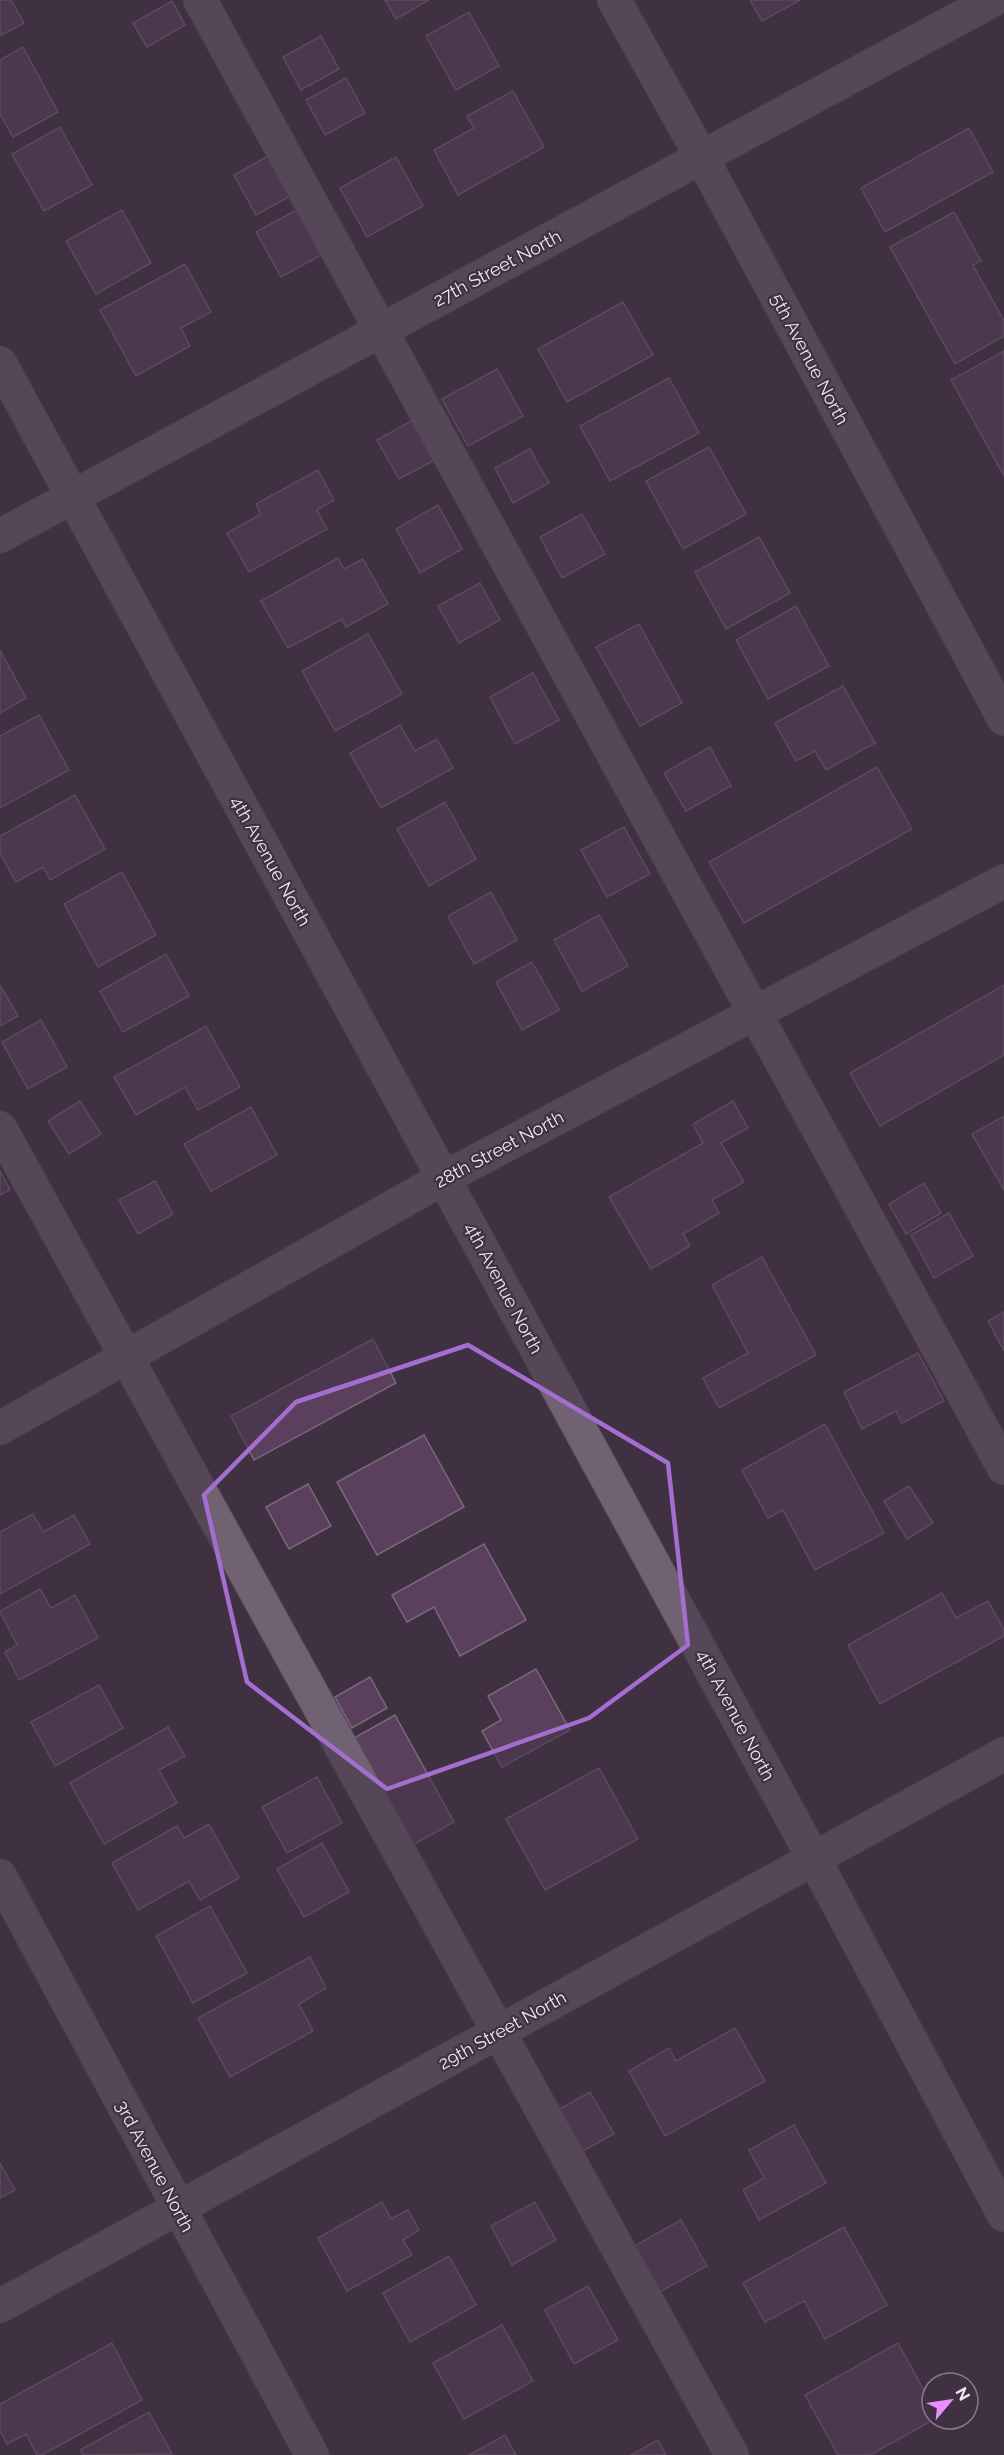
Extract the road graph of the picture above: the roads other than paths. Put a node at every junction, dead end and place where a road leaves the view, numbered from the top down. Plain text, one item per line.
1 (200, 0) edge
2 (614, 0) edge
3 (993, 0) edge
4 (702, 158) junction
5 (382, 330) junction
6 (0, 363) edge
7 (72, 496) junction
8 (0, 536) edge
9 (1004, 719) edge
10 (1004, 881) edge
11 (753, 1014) junction
12 (0, 1128) edge
13 (444, 1178) junction
14 (126, 1357) junction
15 (0, 1428) edge
16 (1004, 1468) edge
17 (1004, 1754) edge
18 (813, 1859) junction
19 (0, 1876) edge
20 (498, 2032) junction
21 (178, 2208) junction
22 (1004, 2215) edge
23 (0, 2306) edge
24 (312, 2455) edge
25 (732, 2455) edge

1 - 5 street
2 - 4 street, 5th Avenue North
3 - 4 street, 27th Street North
4 - 5 street, 27th Street North
4 - 9 street, 5th Avenue North
5 - 7 street, 27th Street North
5 - 11 street
6 - 7 street, 4th Avenue North
7 - 8 street, 27th Street North
7 - 13 street, 4th Avenue North
10 - 11 street, 28th Street North
11 - 13 street, 28th Street North
11 - 16 street
12 - 14 street
13 - 14 street, 28th Street North
13 - 18 street, 4th Avenue North
14 - 15 street, 28th Street North
14 - 20 street
17 - 18 street, 29th Street North
18 - 20 street, 29th Street North
18 - 22 street, 4th Avenue North
19 - 21 street, 3rd Avenue North
20 - 21 street, 29th Street North
20 - 25 street
21 - 23 street, 29th Street North
21 - 24 street, 3rd Avenue North

